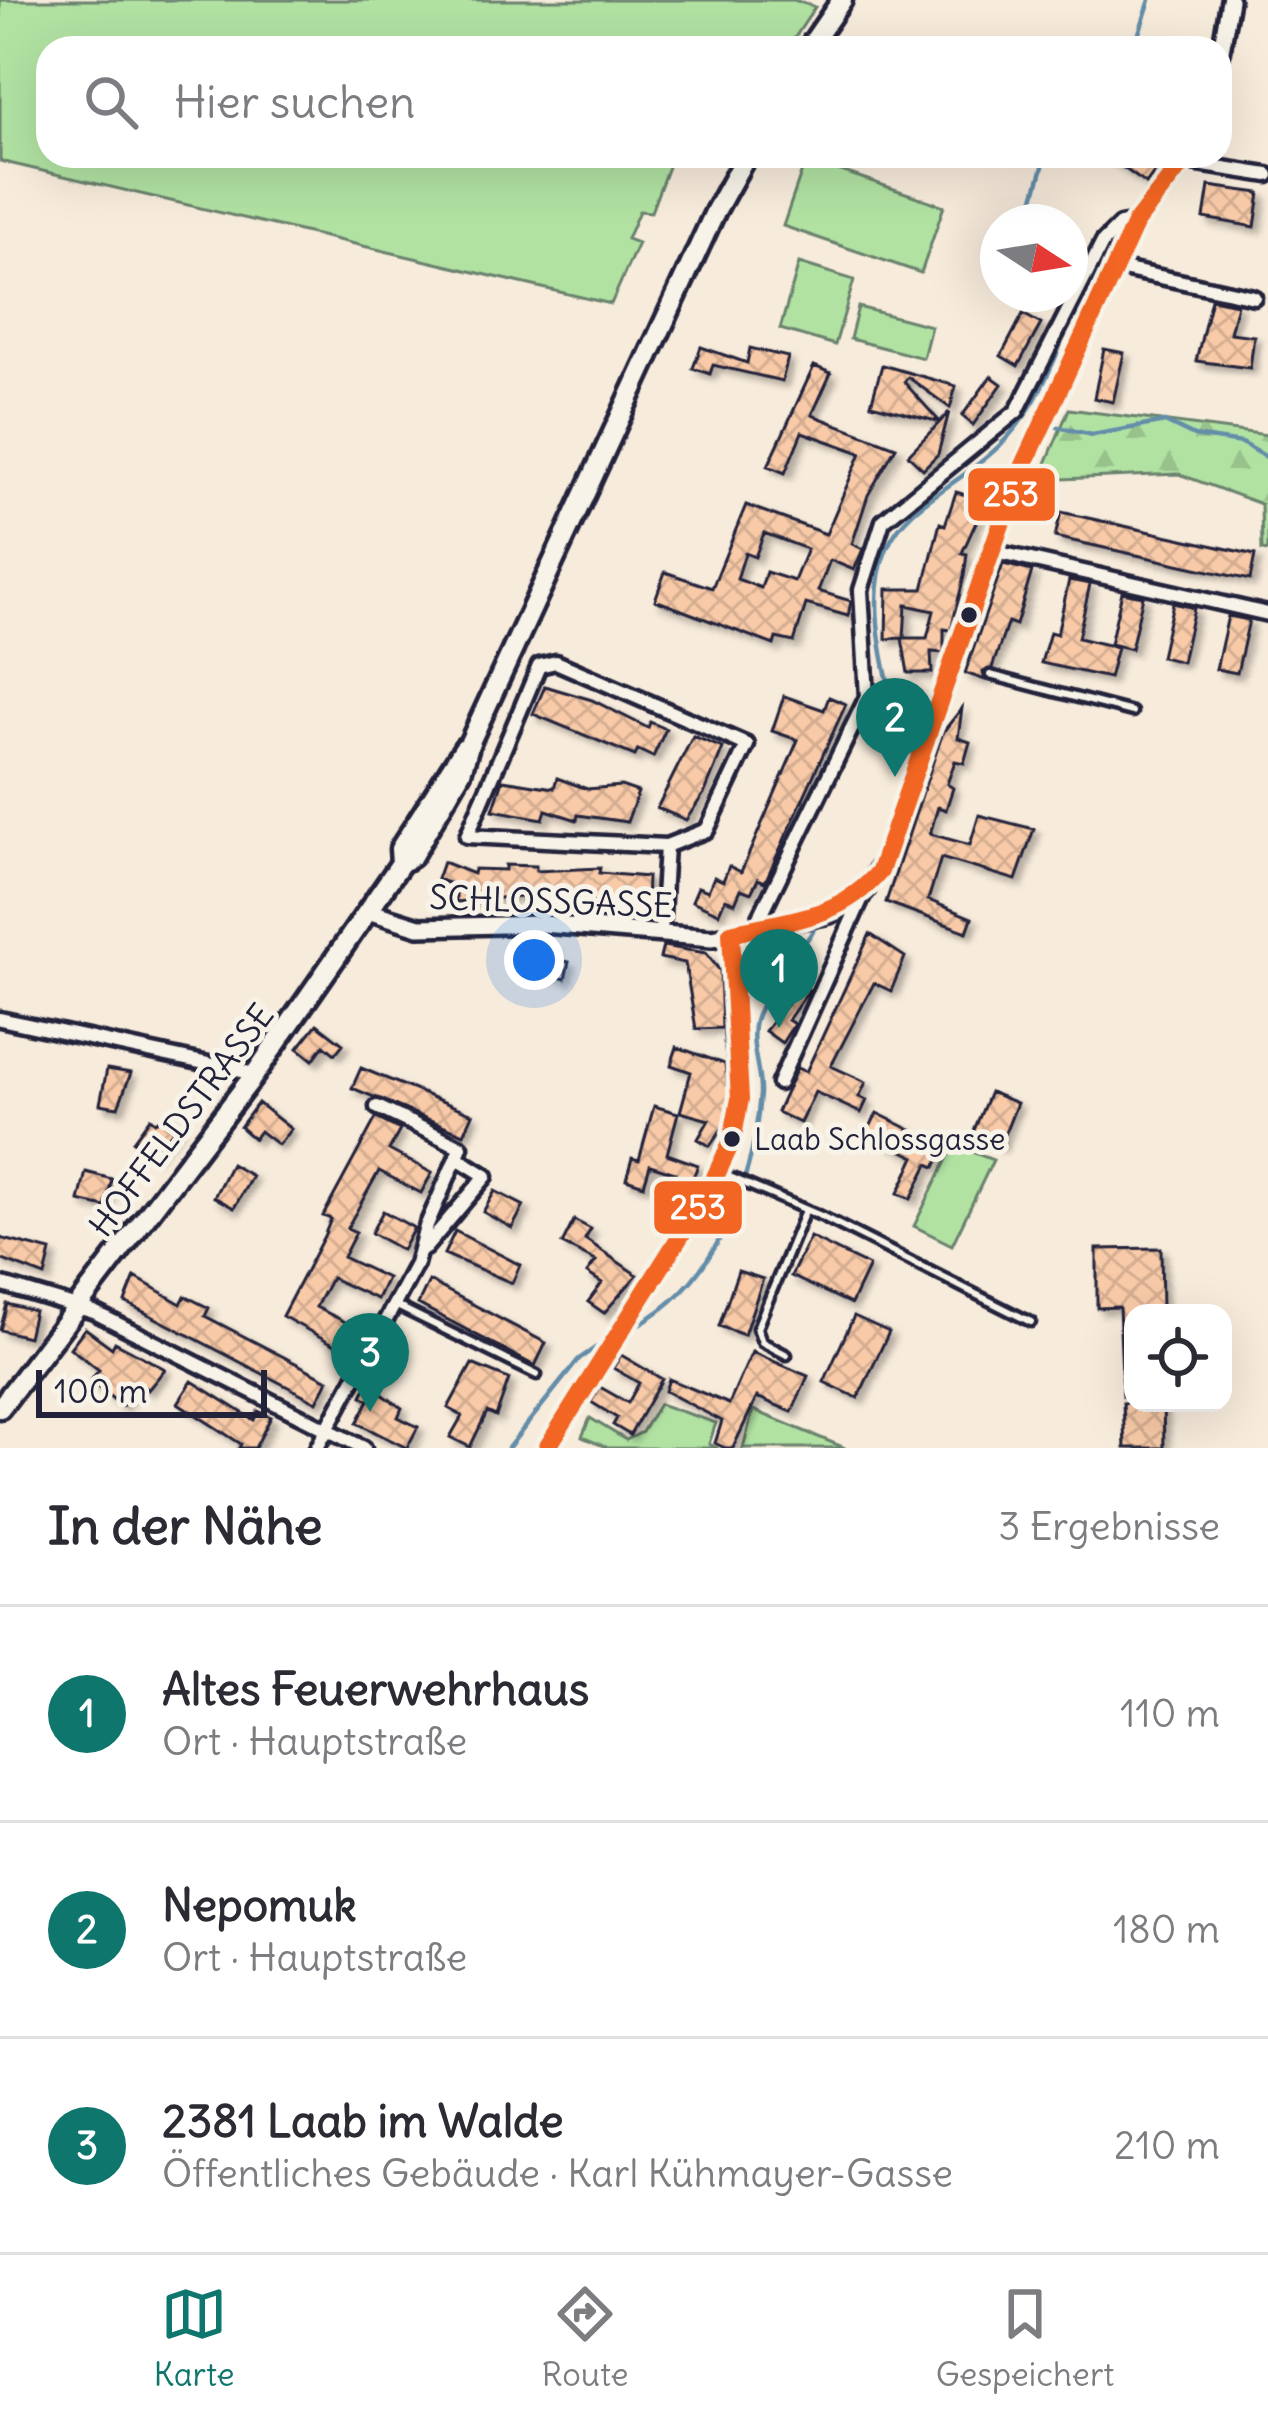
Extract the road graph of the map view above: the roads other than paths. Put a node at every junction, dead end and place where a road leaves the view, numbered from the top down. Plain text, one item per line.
1 (842, 0) edge
2 (1229, 0) edge
3 (817, 36) edge
4 (1223, 36) edge
5 (740, 168) edge
6 (1180, 168) edge
7 (1232, 168) edge
8 (1268, 175) edge
9 (1136, 222) junction
10 (1113, 266) junction
11 (1254, 297) dead end
12 (991, 551) junction
13 (1268, 614) edge
14 (990, 675) dead end
15 (1132, 712) dead end
16 (666, 846) junction
17 (865, 890) junction
18 (370, 912) junction
19 (755, 927) junction
20 (661, 933) junction
21 (731, 933) junction
22 (0, 1019) edge
23 (255, 1074) junction
24 (779, 1082) dead end
25 (377, 1107) dead end
26 (457, 1158) junction
27 (718, 1172) junction
28 (805, 1211) junction
29 (416, 1264) junction
30 (0, 1284) edge
31 (393, 1305) junction
32 (79, 1306) junction
33 (1031, 1322) dead end
34 (787, 1355) dead end
35 (537, 1375) dead end
36 (0, 1408) edge
37 (326, 1429) junction
38 (317, 1448) edge
39 (364, 1448) edge
40 (548, 1448) edge

1 - 3 main road
2 - 4 street
5 - 18 main road, HOFFELDSTRASSE
6 - 9 street
7 - 8 street
9 - 10 street
9 - 19 street
10 - 11 street
10 - 12 street
12 - 13 street
12 - 17 street
14 - 15 lane
16 - 16 street
16 - 20 street
17 - 19 street, SCHLOSSGASSE
17 - 24 street
18 - 20 street, SCHLOSSGASSE
18 - 23 main road, HOFFELDSTRASSE
19 - 21 street, SCHLOSSGASSE
20 - 21 street, SCHLOSSGASSE
21 - 27 street
22 - 23 street
23 - 32 main road, HOFFELDSTRASSE
25 - 26 street
26 - 29 street
26 - 29 street
27 - 28 lane
27 - 40 street
28 - 33 lane
28 - 34 lane
29 - 31 street
30 - 32 street
31 - 35 lane
31 - 37 street
32 - 36 main road, HOFFELDSTRASSE
32 - 37 street
37 - 38 street
37 - 39 street

